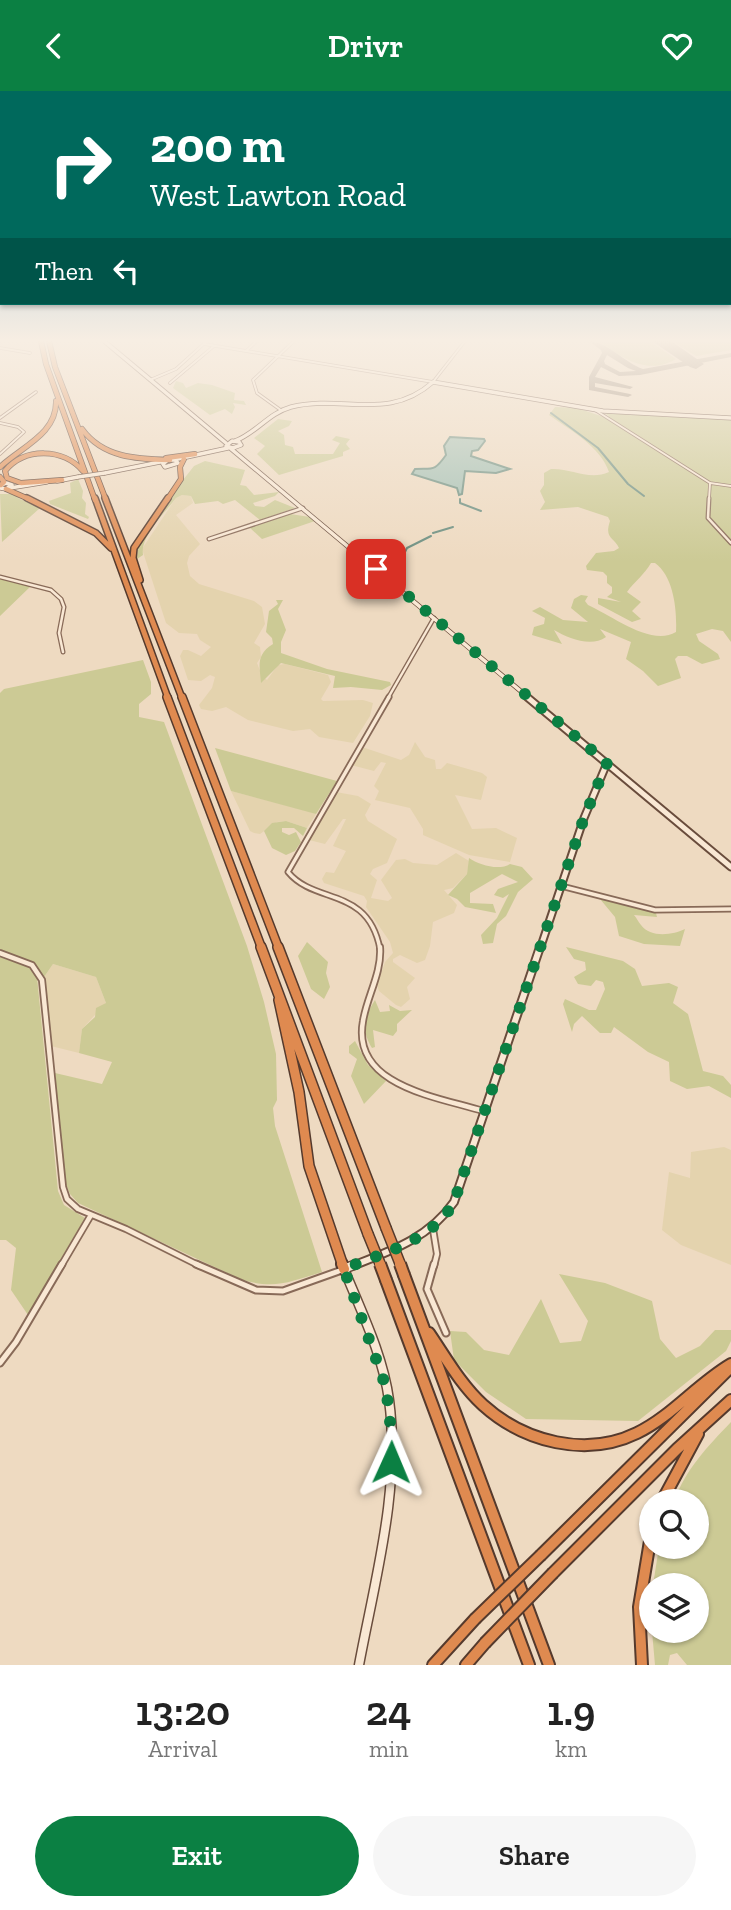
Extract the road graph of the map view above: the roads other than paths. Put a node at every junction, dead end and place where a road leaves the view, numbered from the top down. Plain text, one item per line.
1 (56, 414) edge
2 (65, 414) edge
3 (73, 414) edge
4 (192, 414) edge
5 (276, 414) edge
6 (277, 414) edge
7 (603, 414) edge
8 (671, 414) edge
9 (731, 418) edge
10 (0, 423) edge
11 (77, 424) junction
12 (216, 434) junction
13 (235, 441) junction
14 (240, 445) junction
15 (228, 446) junction
16 (0, 454) edge
17 (193, 454) junction
18 (151, 459) junction
19 (184, 459) junction
20 (247, 461) junction
21 (168, 462) junction
22 (177, 465) junction
23 (0, 467) edge
24 (87, 474) junction
25 (182, 475) junction
26 (0, 477) edge
27 (62, 480) junction
28 (710, 483) junction
29 (731, 486) edge
30 (4, 487) edge
31 (303, 508) junction
32 (209, 539) dead end
33 (731, 543) edge
34 (118, 558) junction
35 (0, 577) edge
36 (144, 604) junction
37 (434, 618) junction
38 (63, 652) dead end
39 (607, 763) junction
40 (731, 867) edge
41 (561, 886) junction
42 (731, 909) edge
43 (0, 953) edge
44 (277, 985) junction
45 (485, 1112) junction
46 (91, 1215) junction
47 (433, 1229) junction
48 (344, 1269) junction
49 (422, 1322) junction
50 (446, 1333) dead end
51 (0, 1363) edge
52 (731, 1366) edge
53 (731, 1400) edge
54 (701, 1429) junction
55 (668, 1489) edge
56 (647, 1559) edge
57 (359, 1665) edge
58 (433, 1665) edge
59 (467, 1665) edge
60 (529, 1665) edge
61 (549, 1665) edge
62 (642, 1665) edge

1 - 23 highway
2 - 24 highway
3 - 11 highway
4 - 12 street
5 - 13 street
6 - 14 street
7 - 28 street
8 - 9 street
10 - 16 street
11 - 18 highway
11 - 36 highway
12 - 13 street
12 - 15 street
13 - 14 street
13 - 15 street
14 - 15 street
14 - 20 street
15 - 17 street
15 - 20 street
17 - 18 highway
17 - 19 street
17 - 21 street
18 - 21 highway
19 - 22 street
19 - 25 highway
20 - 31 street
21 - 22 street
21 - 22 street
21 - 27 street, bridge
22 - 25 highway
24 - 27 highway
24 - 34 highway
25 - 36 highway
26 - 30 highway
27 - 30 street
28 - 29 street
28 - 33 street
30 - 34 highway
31 - 32 street
31 - 37 street
34 - 44 highway
35 - 38 street
36 - 49 highway, bridge
37 - 39 street
37 - 45 street
39 - 40 street
39 - 41 street
41 - 42 street
41 - 45 street
43 - 46 street
44 - 48 highway
44 - 60 highway, bridge
45 - 47 street
46 - 48 street
46 - 51 street
47 - 48 street
47 - 50 street
48 - 57 street
49 - 52 highway
49 - 61 highway
52 - 58 highway, bridge
53 - 54 highway
54 - 55 highway
54 - 59 highway, bridge
56 - 62 highway

